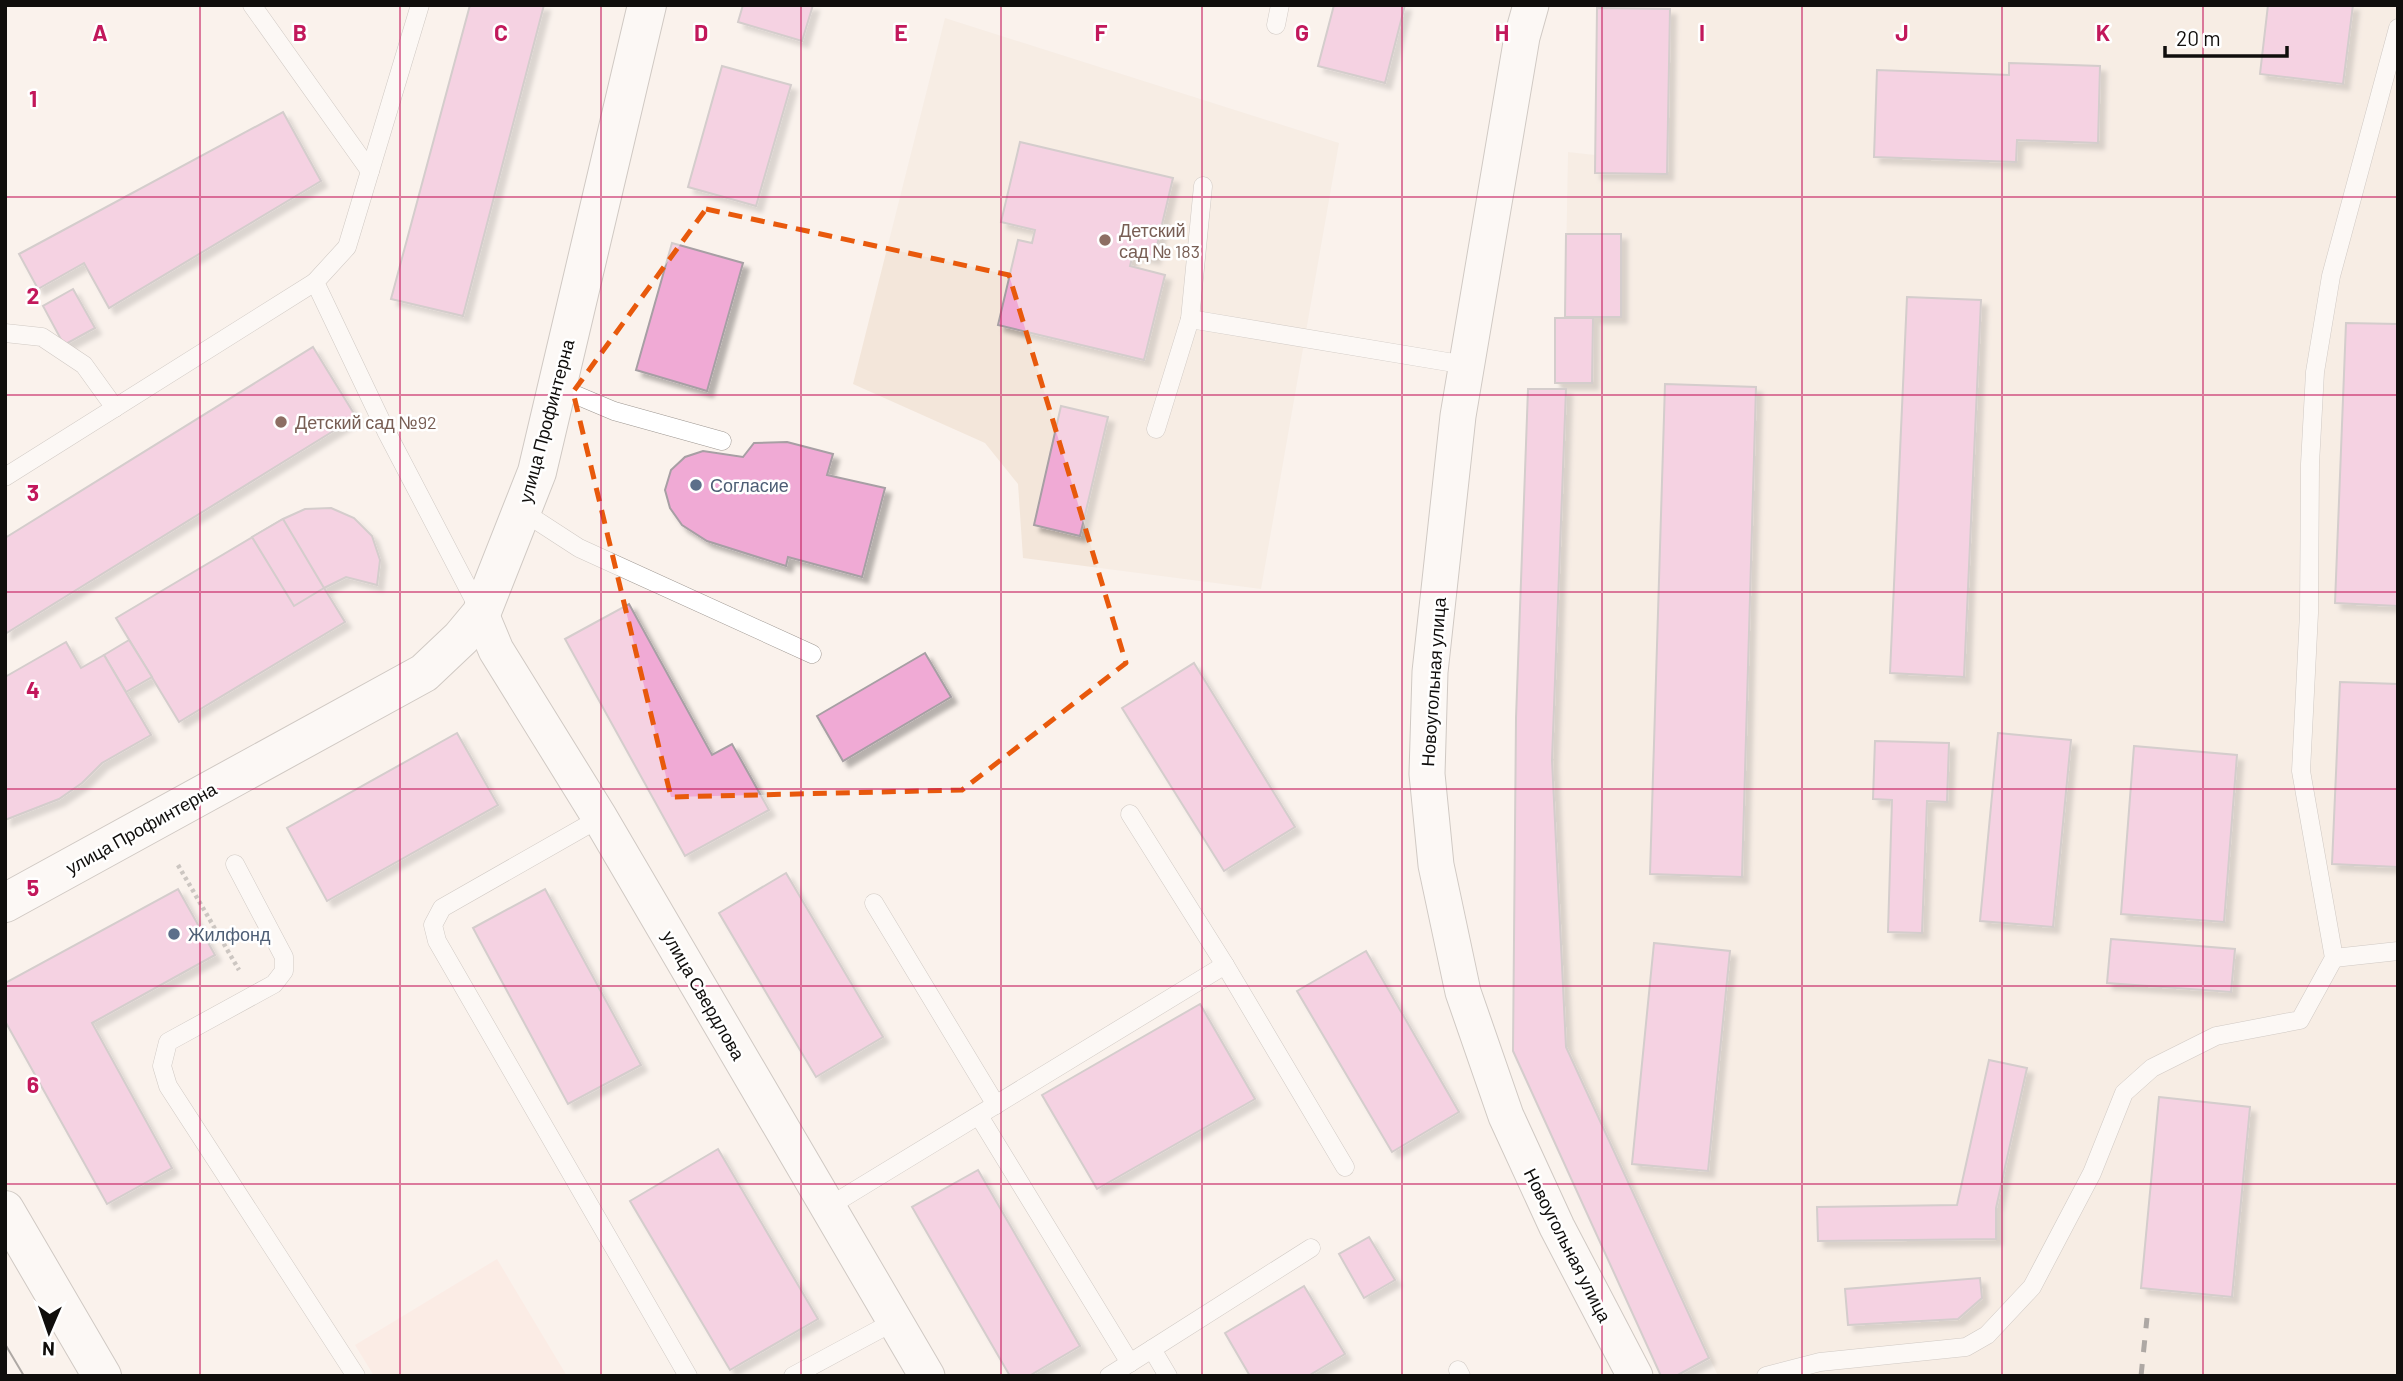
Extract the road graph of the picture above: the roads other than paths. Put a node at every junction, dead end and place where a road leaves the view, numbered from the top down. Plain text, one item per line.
1 (252, 5) edge
2 (420, 5) edge
3 (647, 5) edge
4 (1280, 5) edge
5 (1527, 21) edge
6 (1276, 25) dead end
7 (2398, 28) edge
8 (370, 171) junction
9 (1203, 186) dead end
10 (316, 282) junction
11 (1190, 319) junction
12 (5, 333) edge
13 (1466, 365) junction
14 (557, 387) junction
15 (115, 408) junction
16 (1156, 429) dead end
17 (722, 441) dead end
18 (5, 477) edge
19 (522, 511) junction
20 (481, 614) junction
21 (812, 654) dead end
22 (1130, 814) dead end
23 (600, 818) junction
24 (235, 864) dead end
25 (5, 903) edge
26 (874, 903) dead end
27 (2398, 951) edge
28 (2334, 958) junction
29 (1225, 965) junction
30 (996, 1105) junction
31 (979, 1116) junction
32 (1345, 1167) dead end
33 (828, 1208) junction
34 (5, 1210) edge
35 (1311, 1248) dead end
36 (895, 1321) junction
37 (1152, 1349) junction
38 (1130, 1363) junction
39 (102, 1376) edge
40 (356, 1376) edge
41 (688, 1376) edge
42 (793, 1376) edge
43 (927, 1376) edge
44 (1110, 1376) edge
45 (1168, 1376) edge
46 (1635, 1376) edge
47 (1766, 1376) edge

1 - 8 lane
2 - 8 lane
3 - 14 street, улица Профинтерна
4 - 6 lane
5 - 13 street, Новоугольная улица
7 - 28 lane
8 - 10 lane
9 - 11 lane
10 - 15 lane
10 - 20 lane
11 - 13 lane
11 - 16 lane
12 - 15 lane
13 - 46 street, Новоугольная улица
14 - 17 lane
14 - 19 street, улица Профинтерна
15 - 18 lane
19 - 20 street, улица Профинтерна
19 - 21 lane
20 - 23 street, улица Свердлова
20 - 25 street, улица Профинтерна
22 - 29 lane
23 - 33 street, улица Свердлова
23 - 41 lane
24 - 40 lane
26 - 30 lane
27 - 28 lane
28 - 47 lane
29 - 30 lane
29 - 32 lane
30 - 31 lane
31 - 33 lane
31 - 38 lane
33 - 36 street, улица Свердлова
34 - 39 street
35 - 37 lane
36 - 42 lane
36 - 43 street, улица Свердлова
37 - 38 lane
37 - 45 lane
38 - 44 lane

